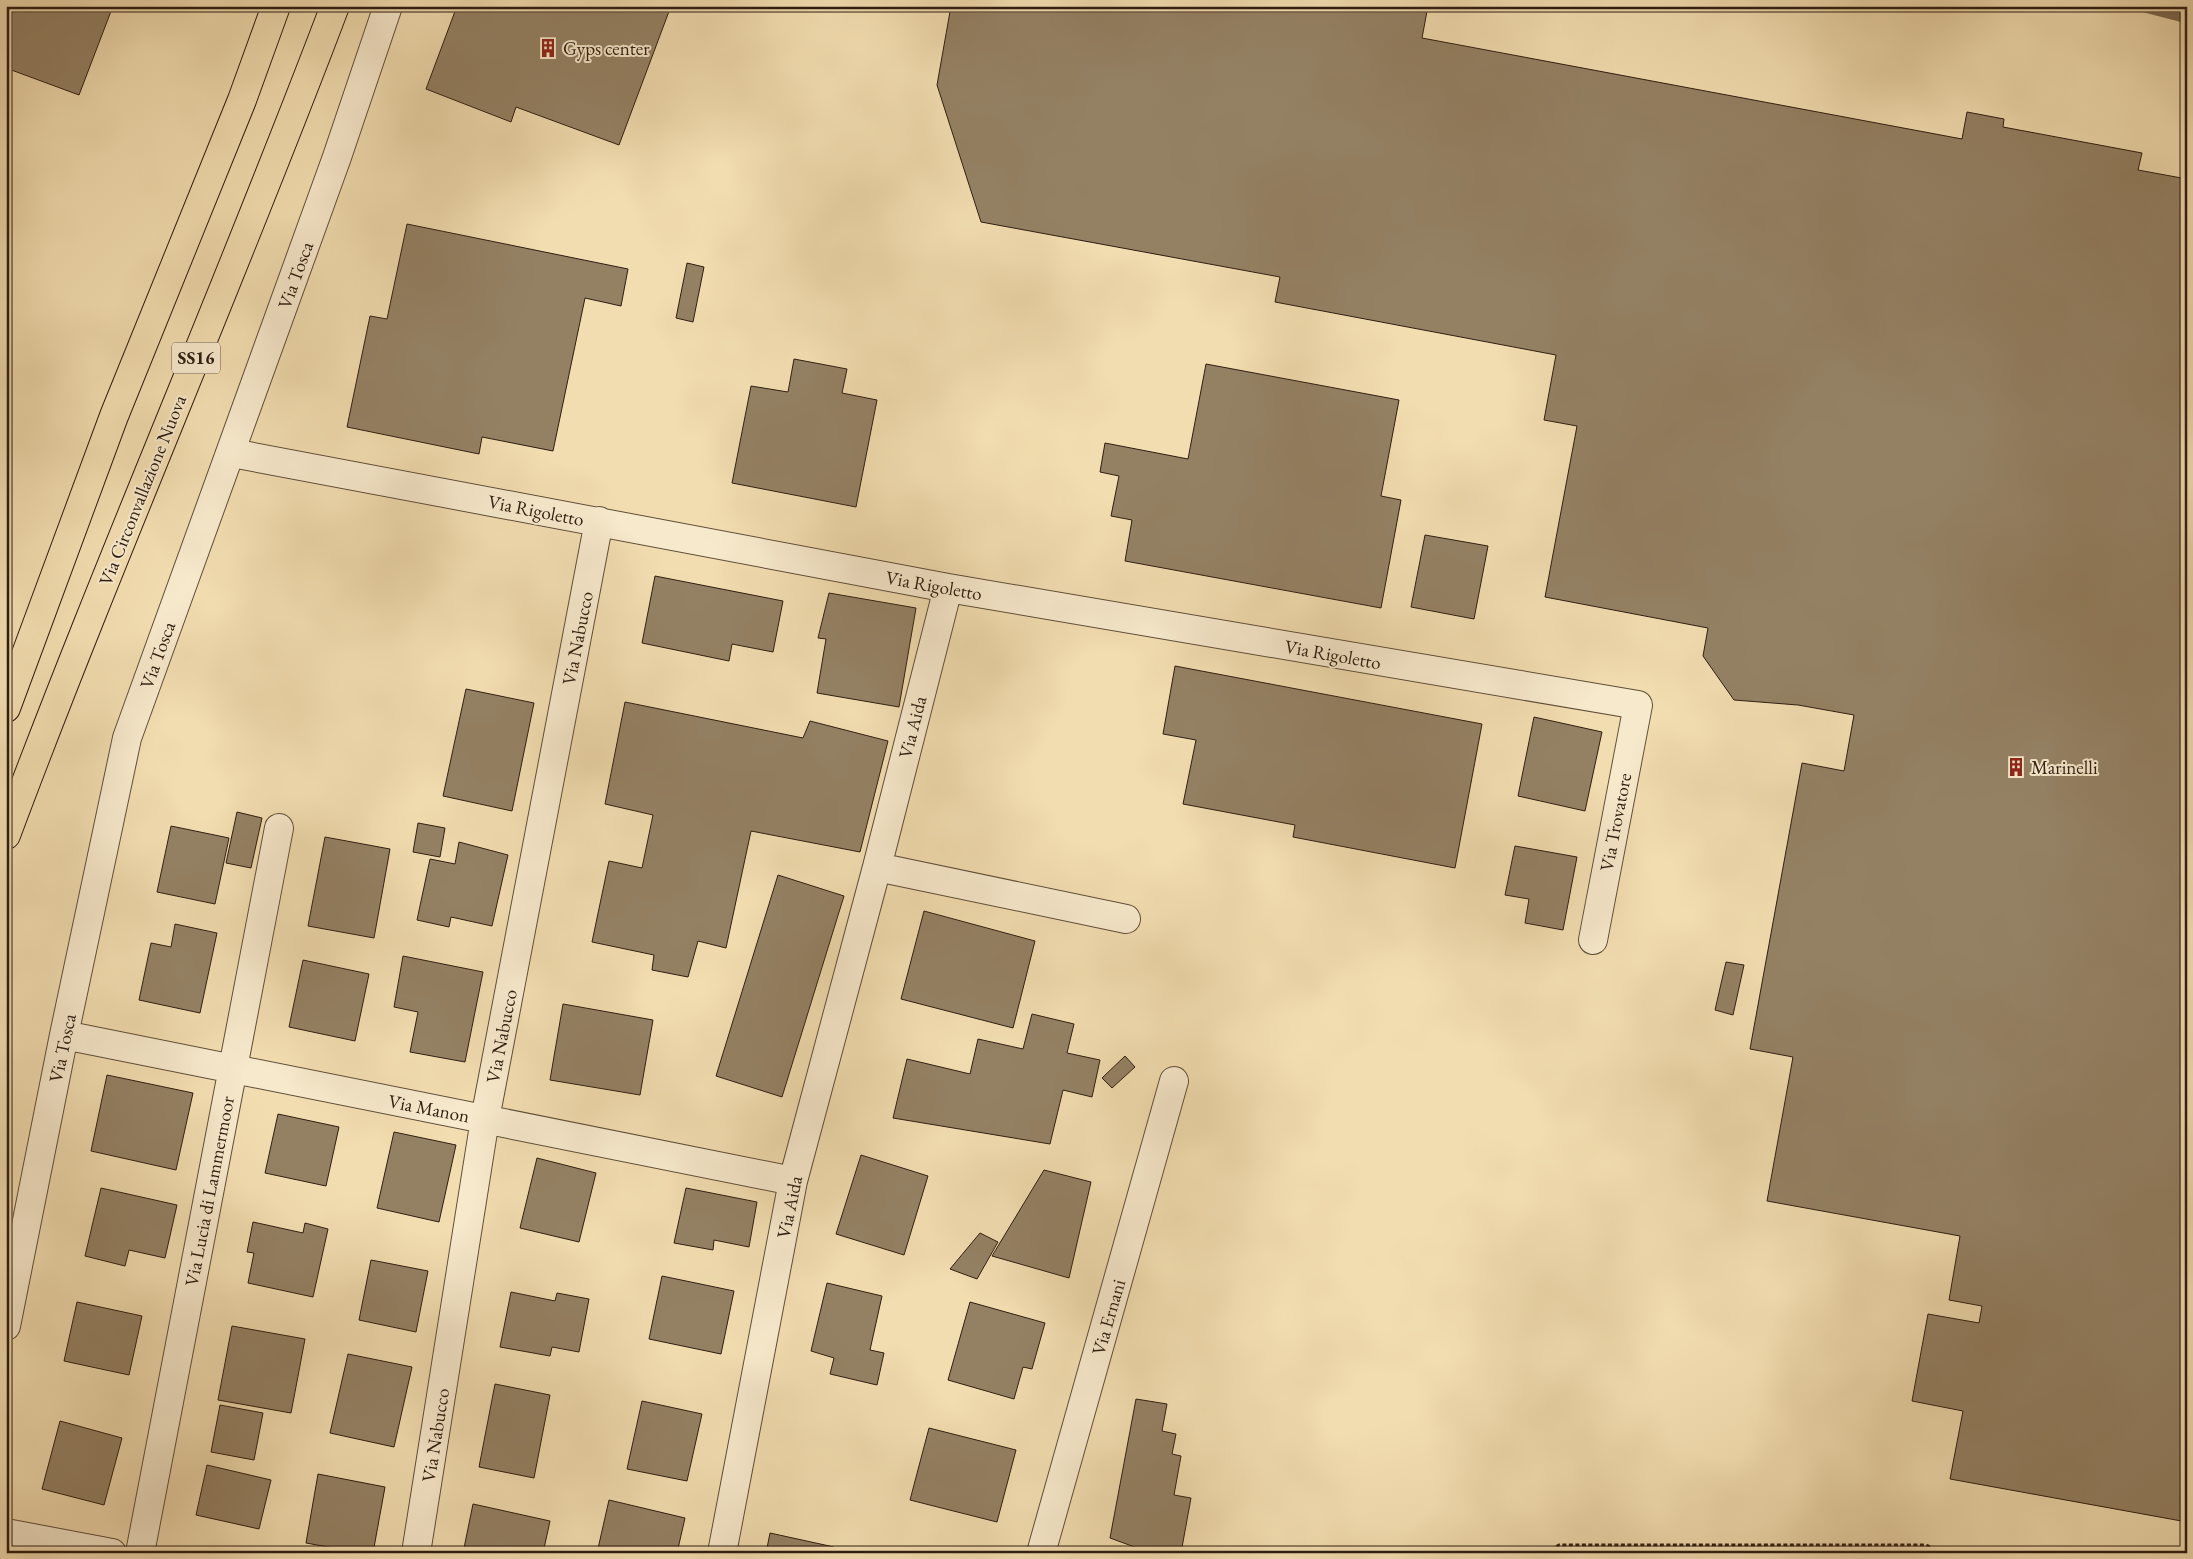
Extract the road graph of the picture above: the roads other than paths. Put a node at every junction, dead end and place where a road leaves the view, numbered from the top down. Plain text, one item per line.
1 (276, 6) edge
2 (335, 6) edge
3 (388, 6) edge
4 (232, 453) junction
5 (599, 521) junction
6 (948, 588) junction
7 (1638, 705) joint
8 (6, 708) edge
9 (279, 828) dead end
10 (6, 835) edge
11 (877, 867) junction
12 (1126, 918) dead end
13 (1593, 940) dead end
14 (64, 1035) junction
15 (233, 1069) junction
16 (1174, 1081) dead end
17 (485, 1119) junction
18 (793, 1181) junction
19 (11, 1275) edge
20 (6, 1326) edge
21 (6, 1533) edge
22 (112, 1553) edge
23 (140, 1553) edge
24 (416, 1553) edge
25 (722, 1553) edge
26 (1041, 1553) edge

1 - 8 main road, SS16
2 - 10 main road, Via Circonvallazione Nuova / SS16
3 - 4 street, Via Tosca
4 - 5 street, Via Rigoletto
4 - 14 street, Via Tosca
5 - 6 street, Via Rigoletto
5 - 17 street, Via Nabucco
6 - 7 street, Via Rigoletto
6 - 11 street, Via Aida
7 - 13 street, Via Trovatore
9 - 15 street, Via Lucia di Lammermoor
11 - 12 street
11 - 18 street, Via Aida
14 - 15 street, Via Manon
14 - 19 street, Via Tosca
15 - 17 street, Via Manon
15 - 23 street, Via Lucia di Lammermoor
16 - 26 street, Via Ernani
17 - 18 street, Via Manon
17 - 24 street, Via Nabucco
18 - 25 street, Via Aida
19 - 20 street, Via Tosca
21 - 22 street

